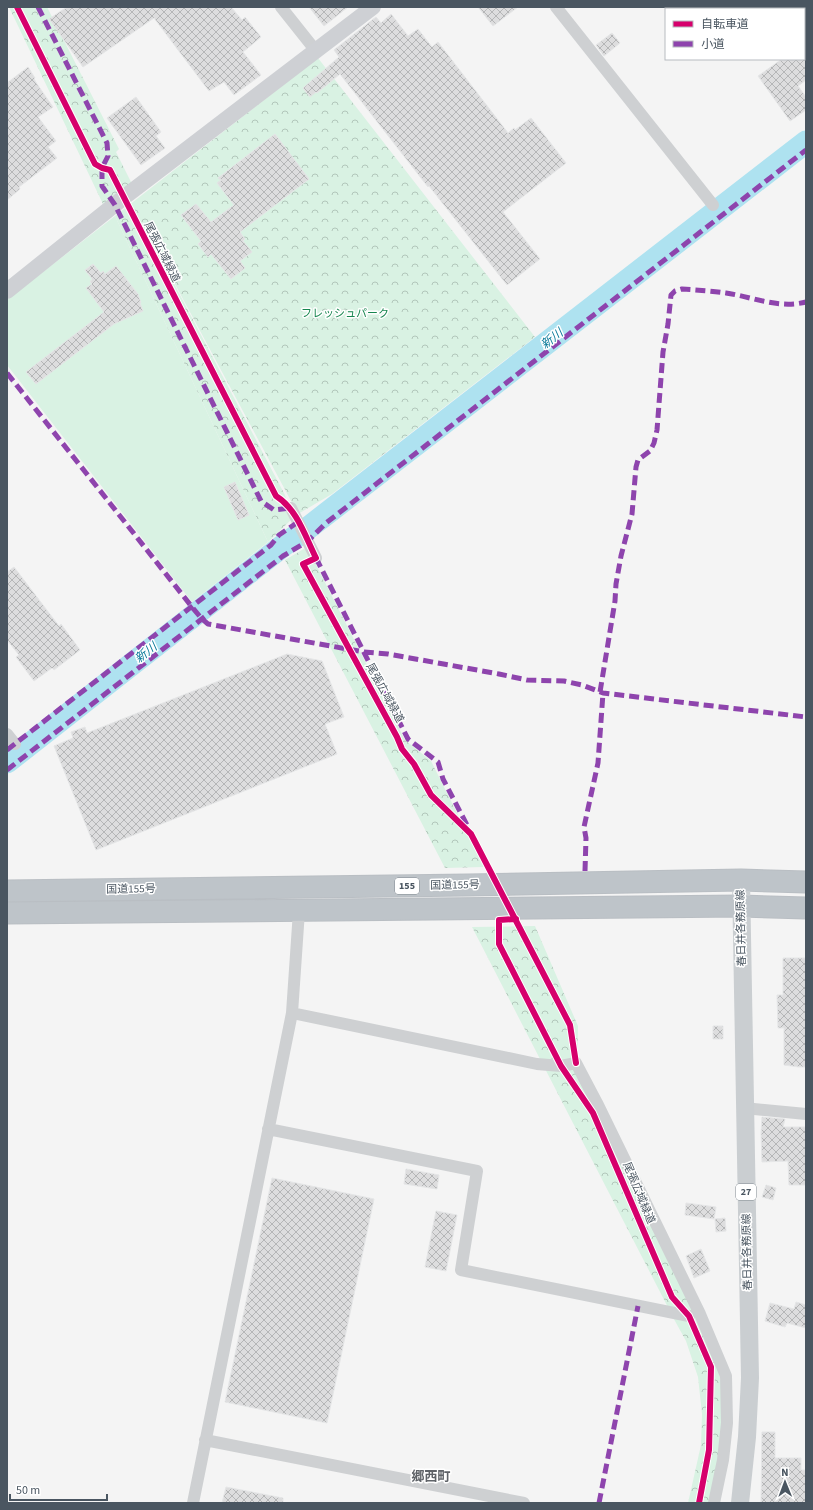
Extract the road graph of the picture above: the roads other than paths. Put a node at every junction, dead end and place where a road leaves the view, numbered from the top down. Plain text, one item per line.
1 (281, 7) edge
2 (373, 7) edge
3 (556, 7) edge
4 (316, 51) junction
5 (713, 205) dead end
6 (7, 290) edge
7 (291, 508) dead end
8 (316, 558) dead end
9 (7, 734) edge
10 (15, 744) dead end
11 (741, 880) junction
12 (806, 882) edge
13 (7, 891) edge
14 (741, 906) junction
15 (806, 908) edge
16 (299, 911) junction
17 (7, 913) edge
18 (292, 1013) junction
19 (744, 1108) junction
20 (806, 1114) edge
21 (268, 1129) junction
22 (689, 1316) dead end
23 (205, 1440) junction
24 (193, 1503) edge
25 (524, 1503) edge
26 (714, 1503) edge
27 (740, 1503) edge

1 - 4 street
2 - 4 street
3 - 5 street
4 - 6 street
7 - 8 street
9 - 10 street
11 - 12 highway, 国道155号 / 155
11 - 13 highway, 国道155号 / 155
11 - 14 main road, 春日井各務原線 / 27
14 - 15 highway, 国道155号 / 155
14 - 16 highway, 国道155号 / 155
14 - 19 main road, 春日井各務原線 / 27
16 - 17 highway, 国道155号 / 155
16 - 18 street
18 - 21 street
18 - 26 street
19 - 20 street
19 - 27 main road, 春日井各務原線 / 27
21 - 22 street
21 - 23 street
23 - 24 street
23 - 25 street

